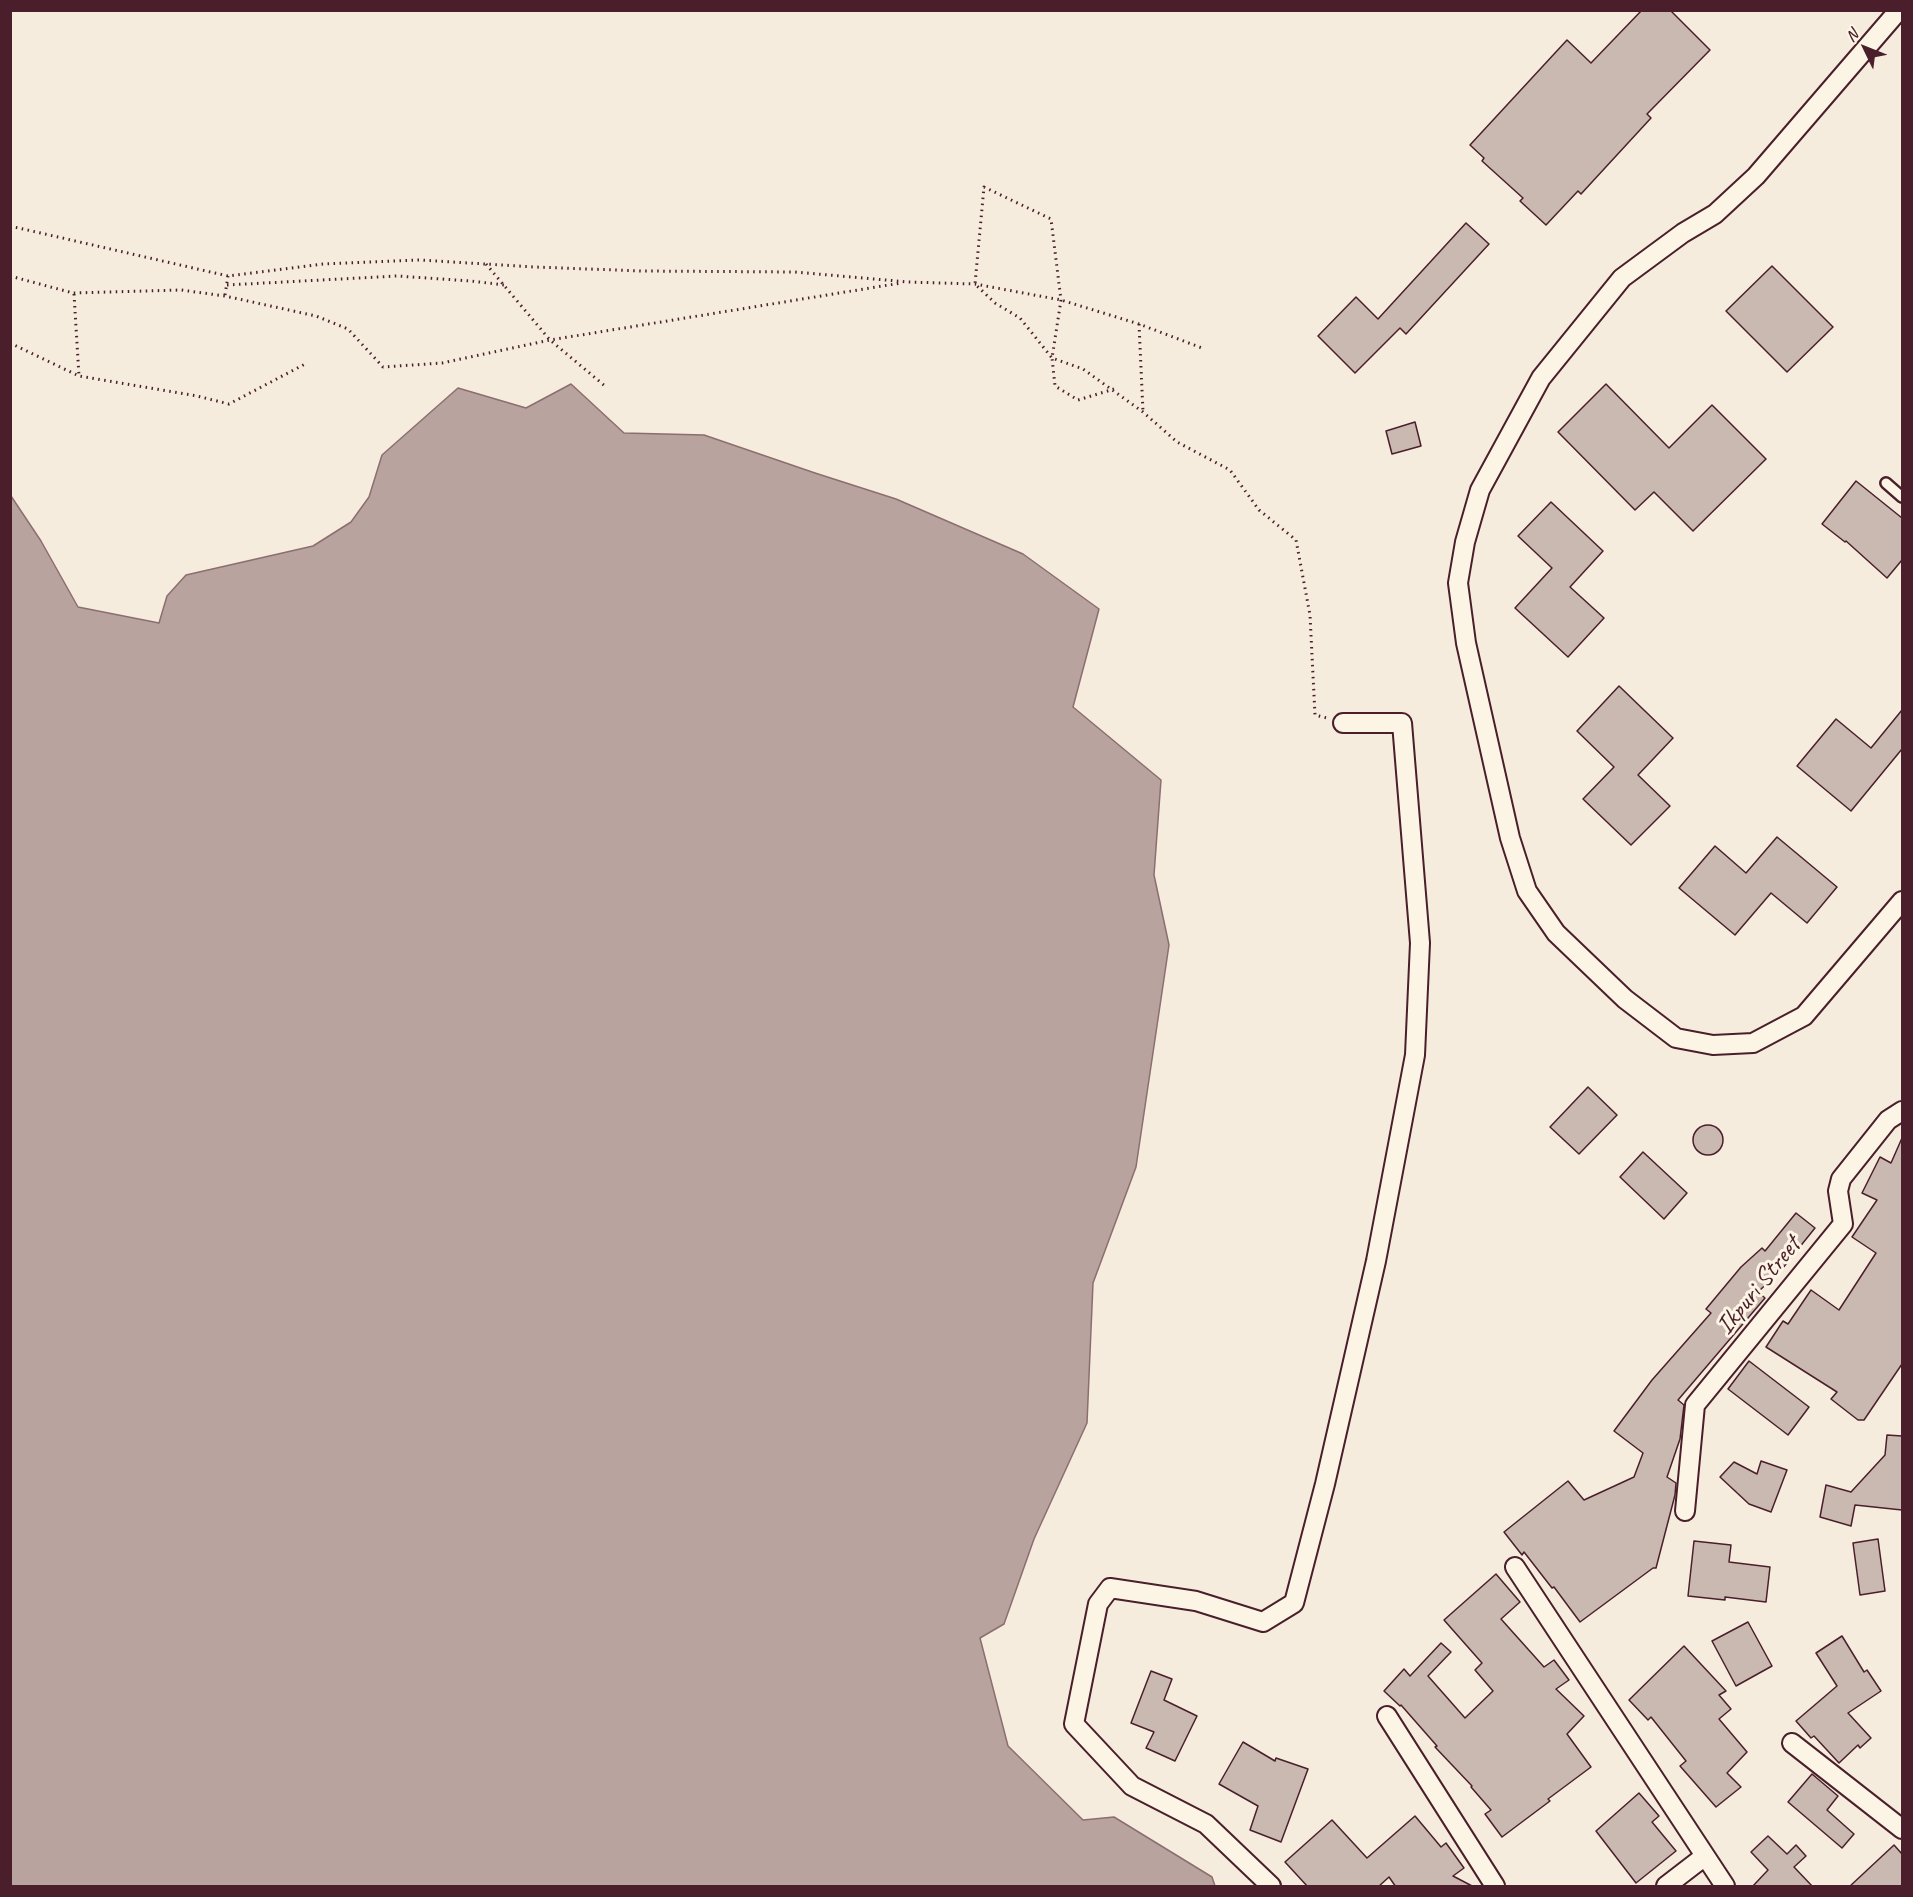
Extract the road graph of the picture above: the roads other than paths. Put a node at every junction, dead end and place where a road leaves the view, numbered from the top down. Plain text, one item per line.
1 (1899, 10) edge
2 (1886, 483) dead end
3 (1902, 497) edge
4 (1343, 723) road end
5 (1902, 901) edge
6 (1902, 1111) edge
7 (1684, 1511) dead end
8 (1515, 1567) dead end
9 (1387, 1716) dead end
10 (1792, 1743) dead end
11 (1902, 1829) edge
12 (1705, 1856) junction
13 (1271, 1887) edge
14 (1496, 1887) edge
15 (1666, 1887) edge
16 (1725, 1887) edge

1 - 5 street
2 - 3 lane
4 - 13 street
6 - 7 street, Ikpuri Street
8 - 12 street
9 - 14 street
10 - 11 street
12 - 15 street
12 - 16 street

